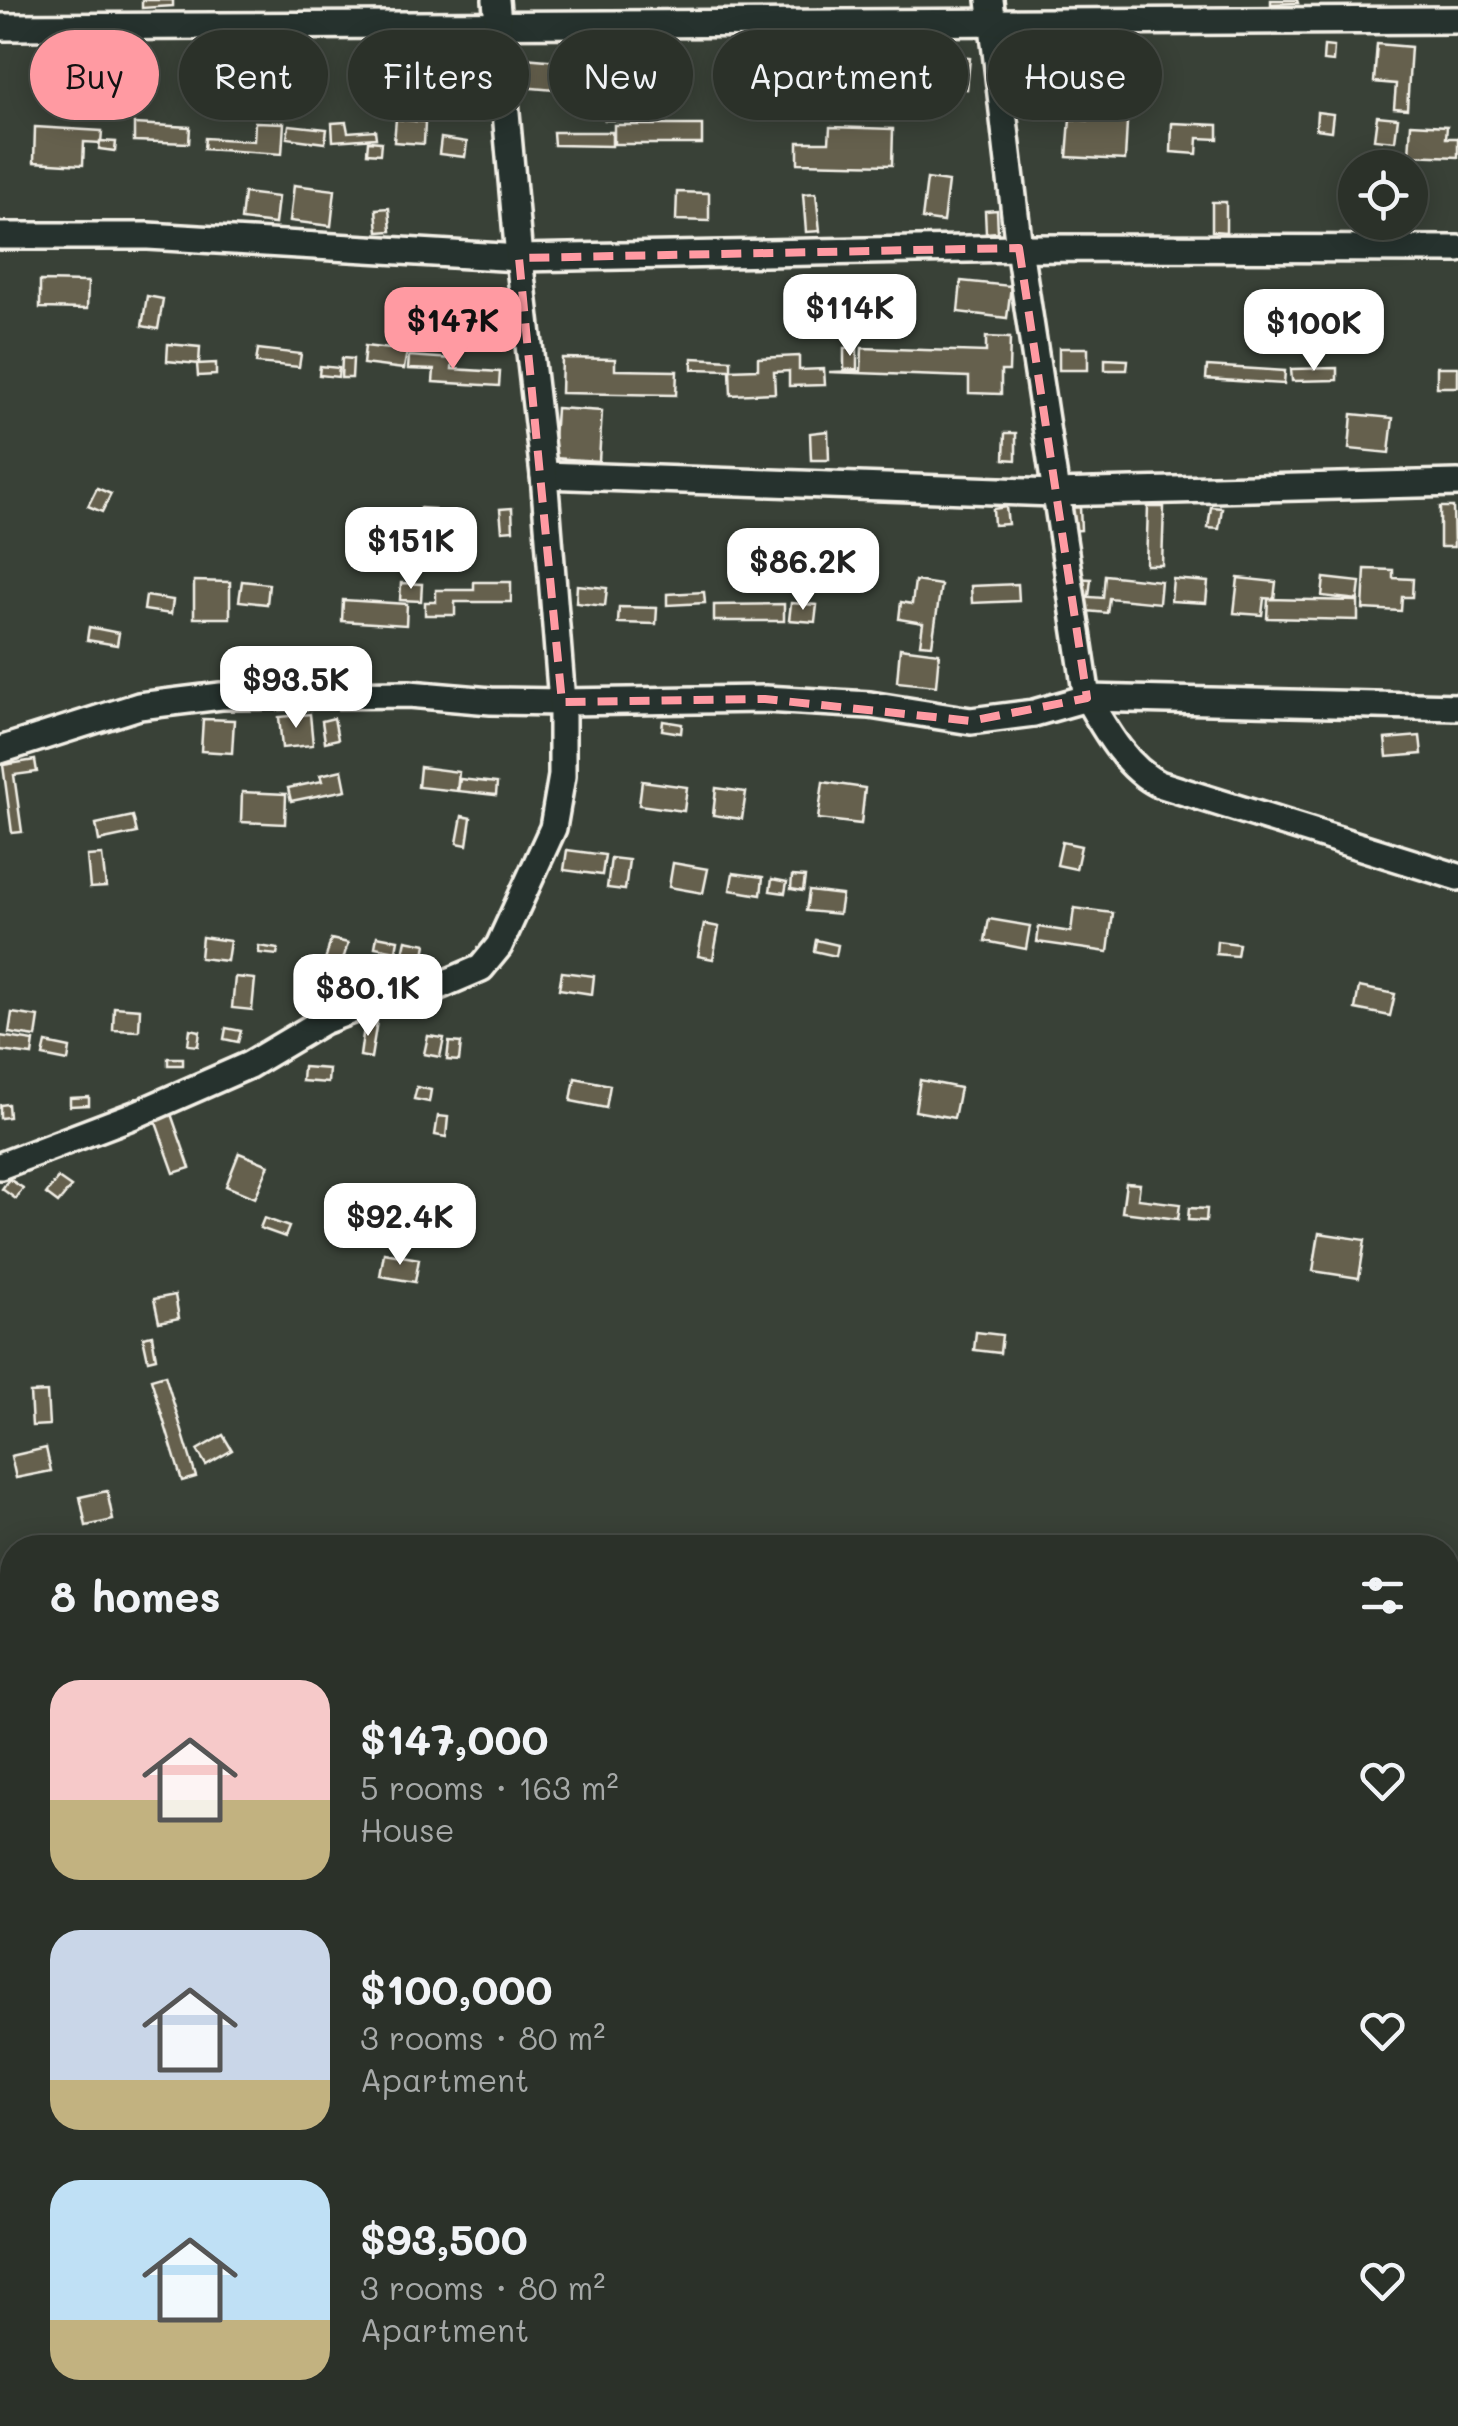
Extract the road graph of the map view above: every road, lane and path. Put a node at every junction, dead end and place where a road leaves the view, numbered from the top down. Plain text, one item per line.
1 (497, 11) edge
2 (991, 12) edge
3 (1458, 20) edge
4 (0, 27) edge
5 (0, 236) edge
6 (1019, 248) junction
7 (1458, 249) edge
8 (519, 258) junction
9 (544, 475) junction
10 (1458, 484) edge
11 (1054, 492) junction
12 (1088, 698) junction
13 (562, 702) junction
14 (1458, 707) edge
15 (0, 750) edge
16 (1458, 877) edge
17 (0, 1166) edge

1 - 2 street
1 - 4 street
1 - 8 street
2 - 3 street
2 - 6 street
5 - 8 street
6 - 7 street
6 - 8 street
6 - 11 street
8 - 9 street
9 - 11 street
9 - 13 street
10 - 11 street
11 - 12 street
12 - 13 street
12 - 14 street
12 - 16 street
13 - 15 street
13 - 17 street

